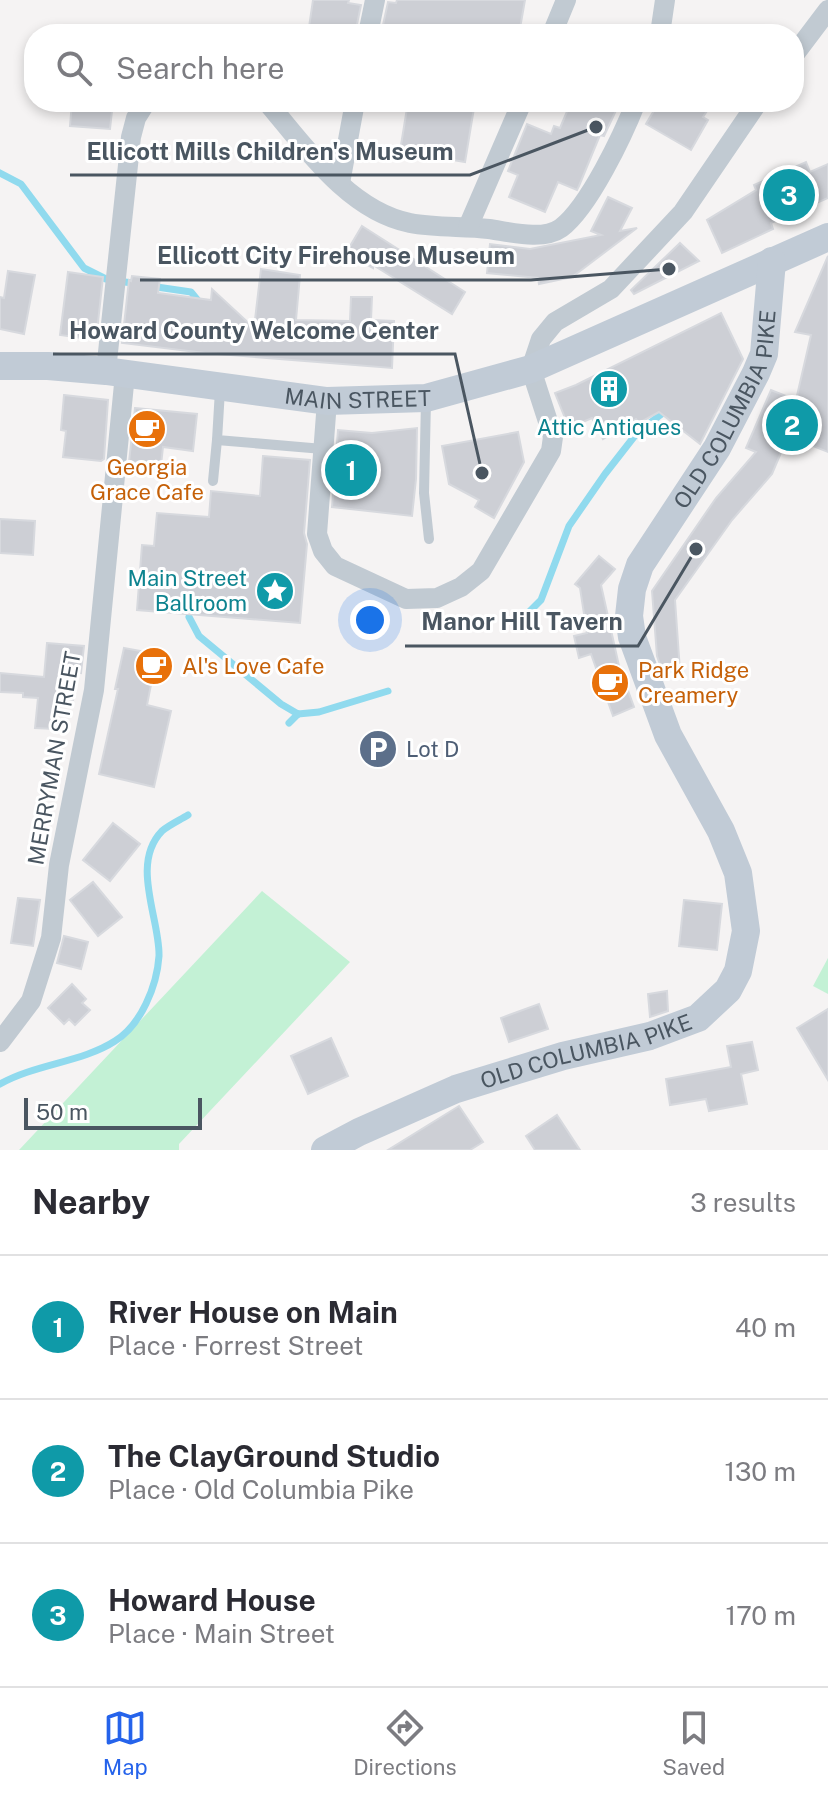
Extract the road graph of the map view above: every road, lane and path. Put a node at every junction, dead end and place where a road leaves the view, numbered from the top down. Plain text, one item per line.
1 (375, 0) edge
2 (566, 0) edge
3 (665, 0) edge
4 (828, 10) edge
5 (370, 24) edge
6 (556, 24) edge
7 (661, 24) edge
8 (804, 42) edge
9 (140, 112) edge
10 (276, 112) edge
11 (353, 112) edge
12 (518, 112) edge
13 (631, 112) edge
14 (751, 112) edge
15 (340, 183) junction
16 (468, 227) junction
17 (828, 237) edge
18 (772, 261) junction
19 (0, 366) edge
20 (531, 369) junction
21 (115, 372) junction
22 (221, 388) junction
23 (426, 398) junction
24 (327, 401) junction
25 (217, 440) junction
26 (323, 449) junction
27 (213, 481) dead end
28 (429, 539) dead end
29 (0, 1042) edge
30 (325, 1150) edge

1 - 5 street
2 - 6 street
3 - 7 street
4 - 8 street
9 - 21 street, MERRYMAN STREET
10 - 15 street
11 - 15 street
12 - 16 street
13 - 16 street
14 - 20 street
15 - 16 street
17 - 18 street, MAIN STREET
18 - 20 street, MAIN STREET
18 - 30 street, OLD COLUMBIA PIKE
19 - 21 street, MAIN STREET
20 - 23 street, MAIN STREET
20 - 26 street
21 - 22 street, MAIN STREET
21 - 29 street, MERRYMAN STREET
22 - 24 street, MAIN STREET
22 - 25 lane
23 - 24 street, MAIN STREET
23 - 28 lane
24 - 26 street
25 - 26 lane
25 - 27 lane

